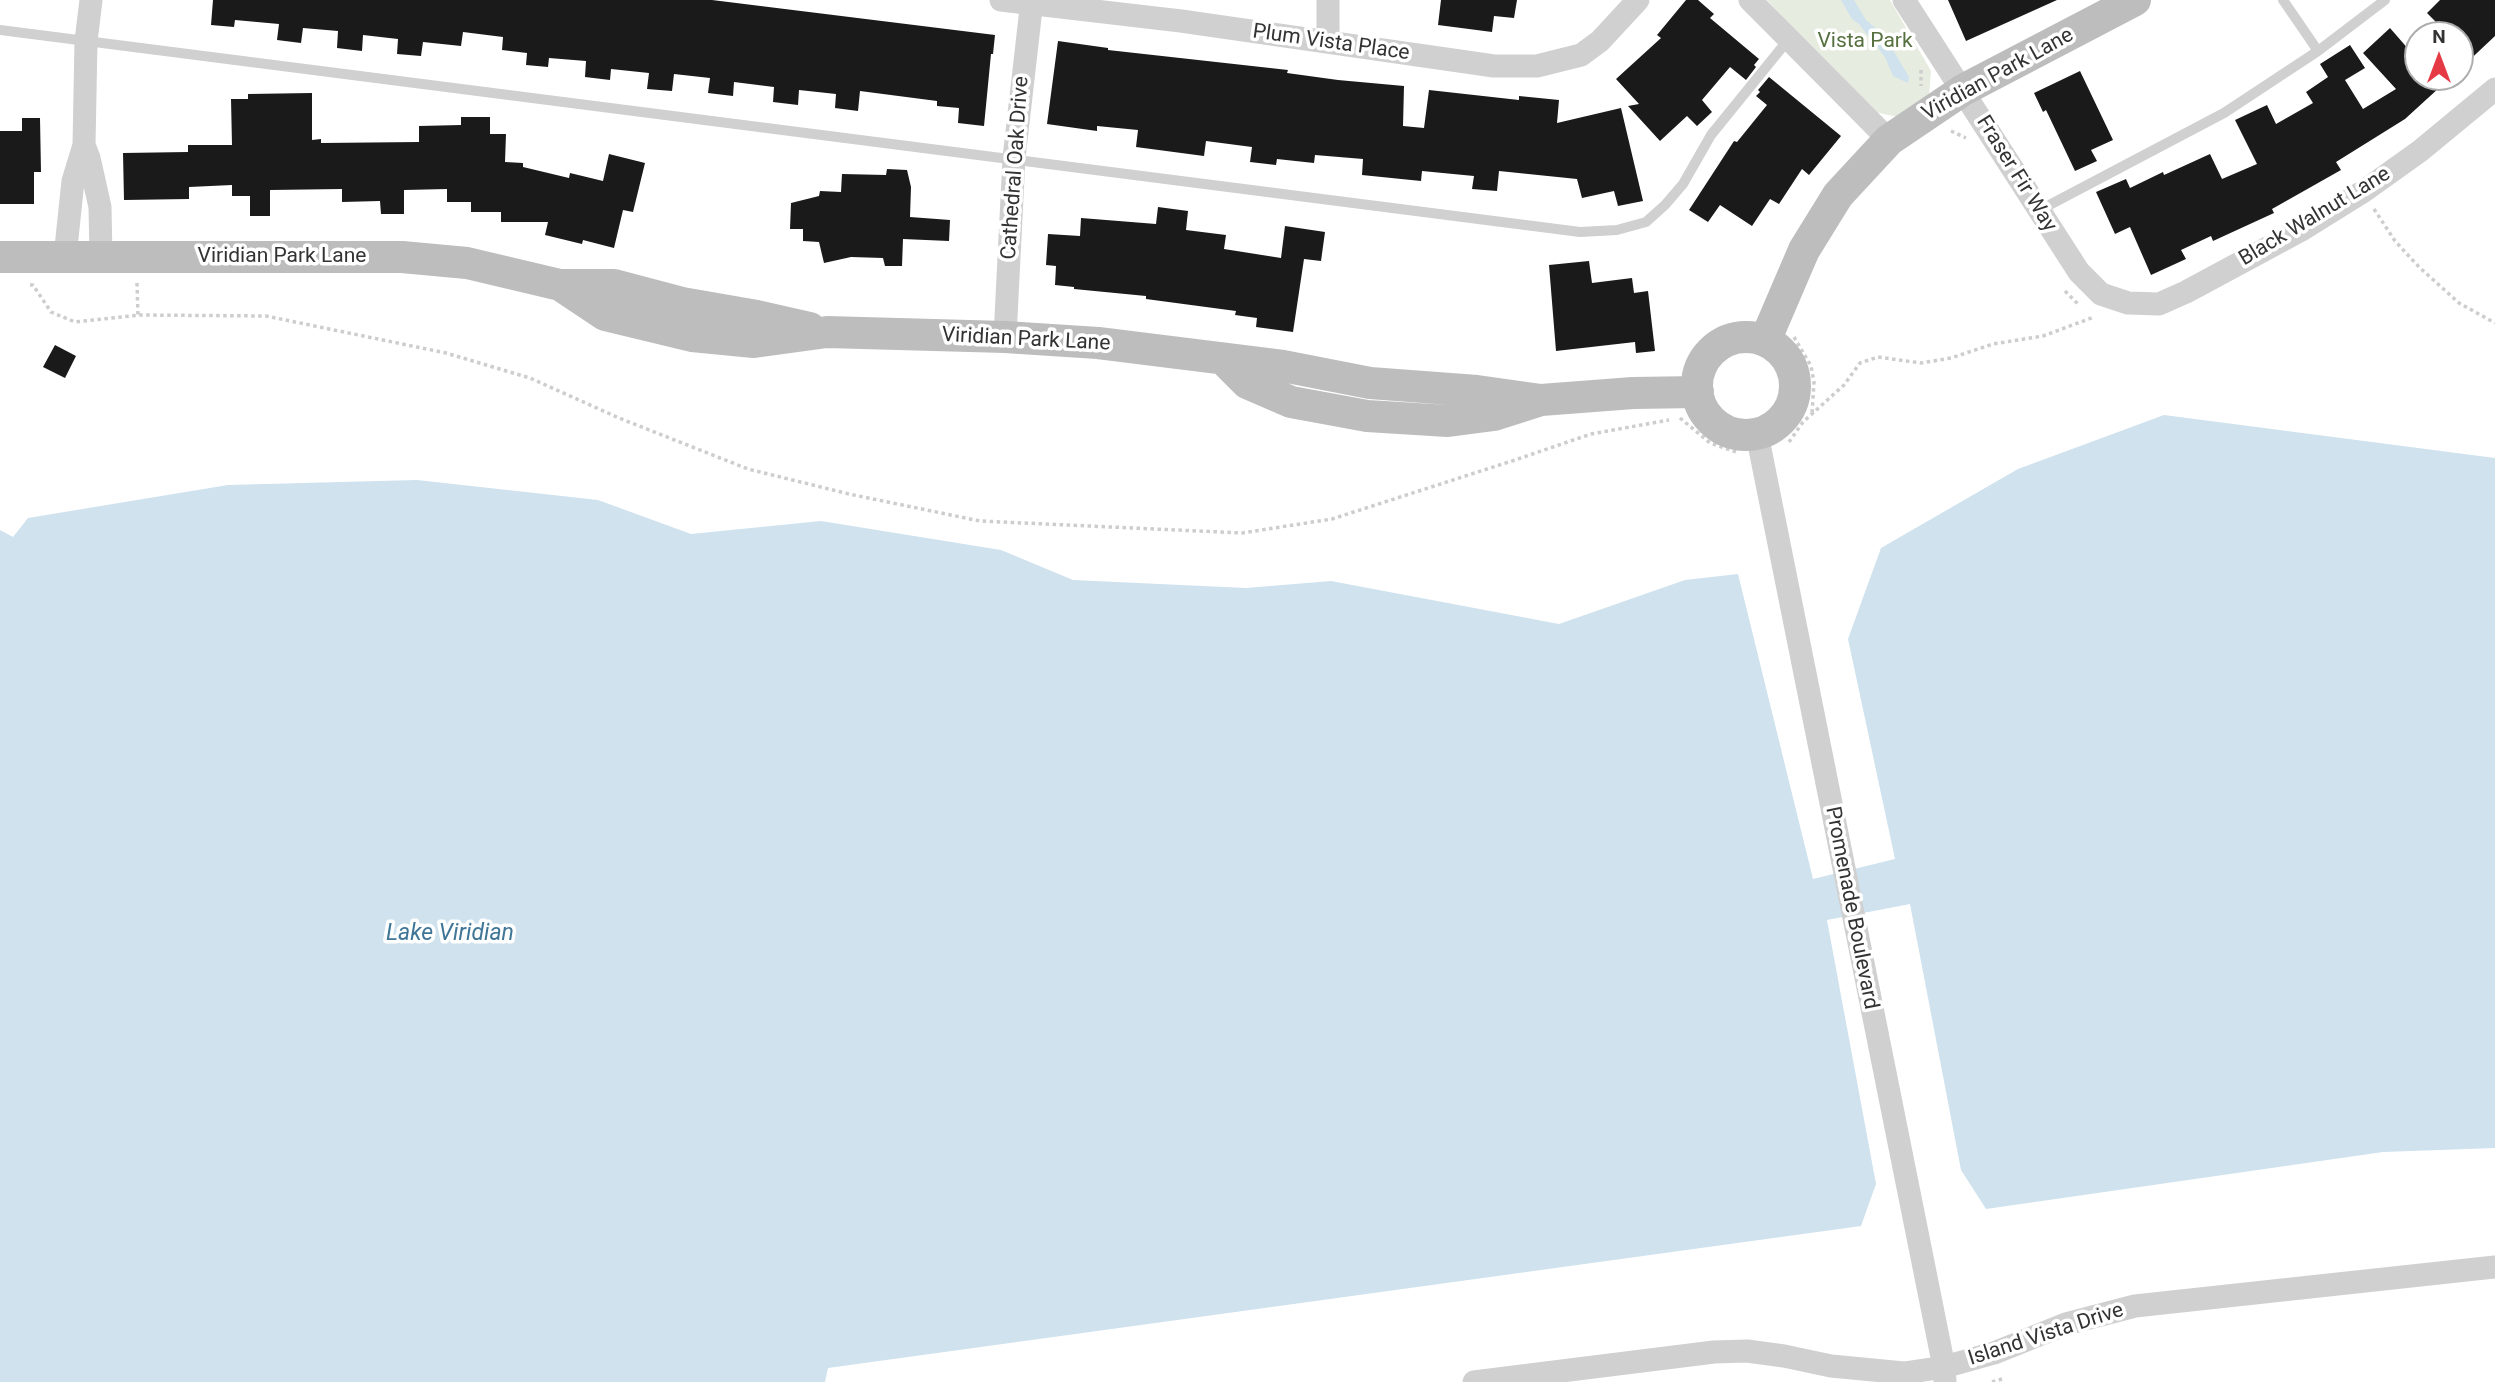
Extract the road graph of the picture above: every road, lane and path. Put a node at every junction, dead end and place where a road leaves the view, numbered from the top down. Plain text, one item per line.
1 (92, 0) edge
2 (1001, 0) edge
3 (1328, 0) edge
4 (1638, 0) edge
5 (1750, 0) edge
6 (1904, 0) edge
7 (2135, 0) edge
8 (2283, 0) edge
9 (2385, 0) edge
10 (1032, 2) edge
11 (0, 30) edge
12 (1788, 40) junction
13 (86, 41) junction
14 (1328, 42) junction
15 (2318, 51) junction
16 (1918, 63) dead end
17 (1920, 89) dead end
18 (2495, 89) edge
19 (1963, 90) junction
20 (1942, 132) dead end
21 (1889, 141) junction
22 (84, 145) junction
23 (1970, 145) dead end
24 (1014, 158) junction
25 (2364, 191) junction
26 (2038, 211) junction
27 (0, 257) edge
28 (65, 257) junction
29 (101, 257) junction
30 (137, 274) dead end
31 (20, 285) dead end
32 (2060, 285) dead end
33 (2117, 301) joint
34 (138, 316) junction
35 (2092, 316) junction
36 (2102, 318) dead end
37 (2495, 323) edge
38 (1795, 329) dead end
39 (1005, 337) junction
40 (1765, 341) junction
41 (1698, 392) junction
42 (1812, 414) junction
43 (1788, 442) dead end
44 (1751, 444) junction
45 (2495, 1267) edge
46 (1945, 1375) edge
47 (2003, 1379) dead end
48 (1474, 1382) edge
49 (1992, 1382) edge

1 - 13 street
2 - 10 street, Plum Vista Place
3 - 14 street
4 - 14 street, Plum Vista Place
5 - 12 street
6 - 19 street, Fraser Fir Way
7 - 19 street, Viridian Park Lane
8 - 15 lane
9 - 15 lane
10 - 14 street, Plum Vista Place
10 - 24 street, Cathedral Oak Drive
11 - 13 lane
12 - 21 street
12 - 24 lane
13 - 22 street
13 - 24 lane
15 - 26 lane
16 - 17 path
18 - 25 street, Black Walnut Lane
19 - 21 street, Viridian Park Lane
19 - 26 street, Fraser Fir Way
20 - 23 path
21 - 40 street, Viridian Park Lane
22 - 28 street
22 - 29 street
24 - 39 street, Cathedral Oak Drive
25 - 33 street, Black Walnut Lane
25 - 37 path
26 - 33 street, Fraser Fir Way
27 - 28 street, Viridian Park Lane
28 - 29 street, Viridian Park Lane
29 - 39 street, Viridian Park Lane
30 - 34 path
31 - 34 path
32 - 35 path
34 - 44 path
35 - 36 path
35 - 42 path
38 - 42 path
39 - 41 street, Viridian Park Lane
40 - 41 street
40 - 44 street
41 - 44 street
42 - 43 path
44 - 46 street, Promenade Boulevard
45 - 46 street, Island Vista Drive
46 - 48 street, Island Vista Drive
47 - 49 path

